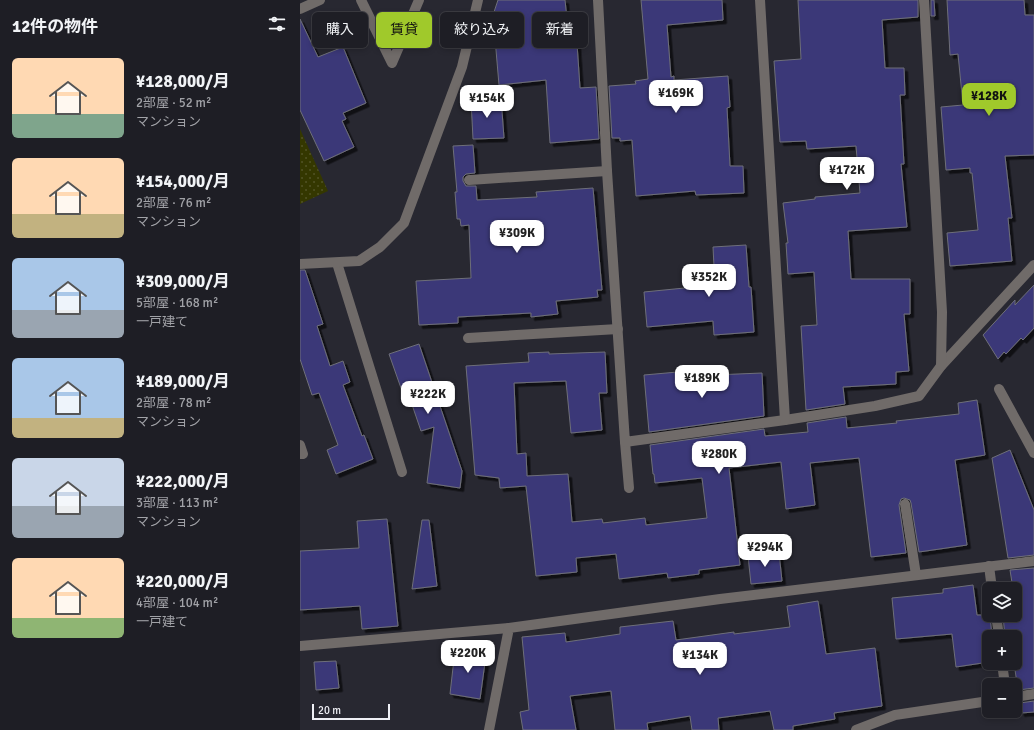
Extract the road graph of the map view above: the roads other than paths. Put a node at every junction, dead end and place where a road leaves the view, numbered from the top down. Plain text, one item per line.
1 (320, 0) edge
2 (361, 0) edge
3 (419, 0) edge
4 (478, 0) edge
5 (598, 0) edge
6 (760, 0) edge
7 (924, 0) edge
8 (300, 9) edge
9 (607, 171) junction
10 (469, 180) dead end
11 (337, 263) junction
12 (300, 264) edge
13 (1034, 265) edge
14 (618, 329) junction
15 (468, 338) dead end
16 (941, 366) junction
17 (999, 389) dead end
18 (785, 420) junction
19 (626, 442) junction
20 (300, 445) edge
21 (1034, 453) edge
22 (300, 454) edge
23 (402, 472) dead end
24 (629, 488) dead end
25 (905, 504) dead end
26 (1034, 561) edge
27 (989, 566) junction
28 (916, 575) junction
29 (991, 582) edge
30 (509, 628) junction
31 (300, 646) edge
32 (1034, 694) edge
33 (1022, 696) edge
34 (982, 702) edge
35 (489, 730) edge
36 (856, 730) edge

1 - 8 street
2 - 3 street
4 - 11 street
5 - 9 street
6 - 18 street
7 - 16 street
9 - 10 street
9 - 14 street
11 - 12 street
11 - 23 street
13 - 16 street
14 - 15 street
14 - 19 street
16 - 18 street
17 - 21 street
18 - 19 street
19 - 24 street
20 - 22 street
25 - 28 street
26 - 27 street
27 - 28 street
27 - 29 street
28 - 30 street
30 - 31 street
30 - 35 street
32 - 33 street
34 - 36 street

